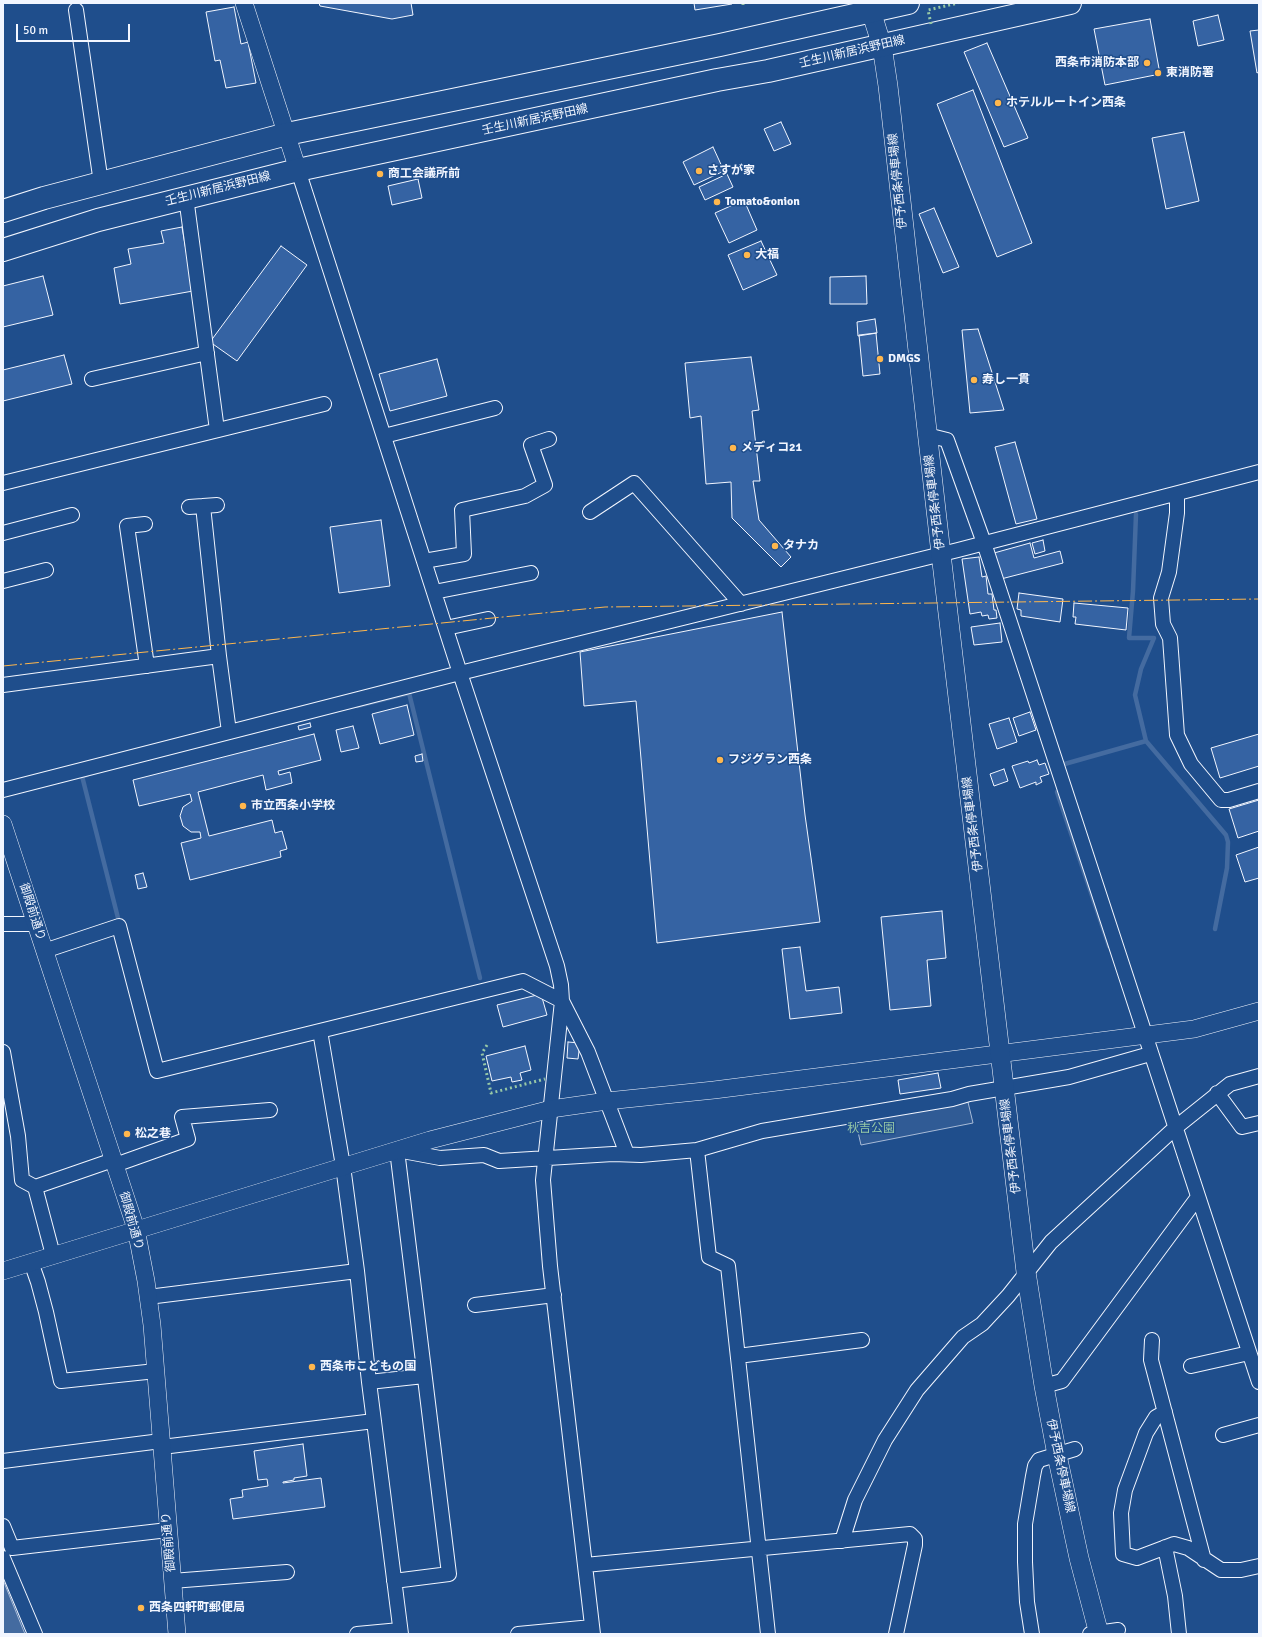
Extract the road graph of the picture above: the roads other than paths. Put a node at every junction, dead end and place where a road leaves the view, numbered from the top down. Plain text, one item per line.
1 (244, 3) edge
2 (908, 3) edge
3 (1070, 3) edge
4 (76, 10) dead end
5 (871, 11) junction
6 (882, 46) junction
7 (287, 134) junction
8 (298, 170) junction
9 (101, 183) junction
10 (186, 197) junction
11 (3, 211) edge
12 (3, 250) edge
13 (207, 352) junction
14 (92, 379) dead end
15 (324, 404) dead end
16 (495, 408) dead end
17 (217, 430) junction
18 (927, 435) junction
19 (384, 436) junction
20 (549, 439) dead end
21 (1259, 472) edge
22 (3, 483) edge
23 (1177, 494) junction
24 (203, 506) dead end
25 (590, 512) dead end
26 (72, 515) dead end
27 (145, 524) dead end
28 (3, 533) edge
29 (984, 543) junction
30 (941, 554) junction
31 (424, 561) junction
32 (46, 570) dead end
33 (531, 573) dead end
34 (3, 581) edge
35 (434, 592) junction
36 (741, 604) junction
37 (488, 619) dead end
38 (446, 628) junction
39 (219, 656) junction
40 (147, 666) junction
41 (460, 673) junction
42 (3, 685) edge
43 (229, 732) junction
44 (3, 790) edge
45 (1259, 791) edge
46 (3, 824) edge
47 (3, 924) edge
48 (36, 924) junction
49 (44, 951) junction
50 (562, 1001) junction
51 (1259, 1011) edge
52 (320, 1031) junction
53 (1144, 1036) junction
54 (3, 1052) edge
55 (1000, 1054) junction
56 (1150, 1054) junction
57 (1259, 1076) edge
58 (1004, 1089) junction
59 (1217, 1093) junction
60 (607, 1101) junction
61 (551, 1109) junction
62 (270, 1110) dead end
63 (1259, 1123) edge
64 (1175, 1128) junction
65 (397, 1150) junction
66 (697, 1150) junction
67 (627, 1154) junction
68 (546, 1158) junction
69 (114, 1162) junction
70 (343, 1166) junction
71 (35, 1187) junction
72 (1198, 1198) junction
73 (136, 1229) junction
74 (53, 1255) junction
75 (30, 1262) junction
76 (3, 1271) edge
77 (357, 1271) junction
78 (1026, 1272) junction
79 (554, 1295) junction
80 (148, 1297) junction
81 (475, 1305) dead end
82 (862, 1340) dead end
83 (1152, 1340) dead end
84 (1249, 1353) junction
85 (738, 1356) junction
86 (1191, 1366) dead end
87 (156, 1371) junction
88 (424, 1376) junction
89 (369, 1382) junction
90 (1259, 1382) edge
91 (1044, 1386) junction
92 (1165, 1412) junction
93 (374, 1421) junction
94 (1259, 1425) edge
95 (1223, 1435) dead end
96 (162, 1444) junction
97 (1066, 1452) junction
98 (3, 1461) edge
99 (3, 1526) edge
100 (168, 1530) junction
101 (842, 1541) junction
102 (1165, 1547) junction
103 (759, 1549) junction
104 (3, 1558) edge
105 (1204, 1560) junction
106 (585, 1566) junction
107 (1259, 1567) edge
108 (287, 1572) dead end
109 (172, 1581) junction
110 (394, 1582) junction
111 (1118, 1630) dead end
112 (593, 1631) edge
113 (401, 1632) edge
114 (35, 1634) edge
115 (177, 1634) edge
116 (357, 1634) edge
117 (518, 1634) edge
118 (768, 1634) edge
119 (896, 1634) edge
120 (1032, 1634) edge
121 (1096, 1634) edge
122 (1179, 1634) edge

1 - 7 street
2 - 5 main road
3 - 6 main road, 壬生川新居浜野田線
4 - 9 street
5 - 6 main road, 伊予西条停車場線
5 - 7 main road
6 - 8 main road, 壬生川新居浜野田線
6 - 18 main road, 伊予西条停車場線
7 - 8 street
7 - 9 main road
8 - 10 main road, 壬生川新居浜野田線
8 - 19 street
9 - 11 main road
10 - 12 main road, 壬生川新居浜野田線
10 - 13 street
13 - 14 street
13 - 17 street
15 - 17 street
16 - 19 street
17 - 22 street
18 - 29 street
18 - 30 main road, 伊予西条停車場線
19 - 31 street
20 - 31 street
21 - 23 street
23 - 29 street
23 - 45 street
24 - 39 street
25 - 36 street
26 - 28 street
27 - 40 street
29 - 30 street
29 - 53 street
30 - 36 street
30 - 55 main road, 伊予西条停車場線
31 - 35 street
32 - 34 street
33 - 35 street
35 - 38 street
36 - 41 street
37 - 38 street
38 - 41 street
39 - 40 street
39 - 43 street
40 - 42 street
41 - 43 street
41 - 50 street
43 - 44 street
46 - 48 street, 御殿前通り
47 - 48 street
48 - 49 street, 御殿前通り
49 - 52 street
49 - 69 street, 御殿前通り
50 - 52 street
50 - 60 street
50 - 61 street
51 - 53 street
52 - 70 street
53 - 55 street
53 - 56 street
54 - 71 street
55 - 58 main road, 伊予西条停車場線
55 - 60 street
56 - 58 street
56 - 64 street
57 - 59 street
58 - 66 street
58 - 78 main road, 伊予西条停車場線
59 - 63 street
59 - 64 street
60 - 61 street
60 - 67 street
61 - 65 street
61 - 68 street
62 - 69 street
64 - 72 street
64 - 78 street
65 - 68 street
65 - 70 street
65 - 88 street
66 - 67 street
66 - 85 street
67 - 68 street
68 - 79 street
69 - 71 street
69 - 73 street, 御殿前通り
70 - 73 street
70 - 77 street
71 - 74 street
72 - 84 street
72 - 91 street
73 - 74 street
73 - 80 street, 御殿前通り
74 - 75 street
75 - 76 street
75 - 87 street
77 - 80 street
77 - 89 street
78 - 91 main road, 伊予西条停車場線
78 - 101 street
79 - 81 street
79 - 106 street
80 - 87 street, 御殿前通り
82 - 85 street
83 - 92 street
84 - 86 street
84 - 90 street
85 - 103 street
87 - 96 street, 御殿前通り
88 - 89 street
88 - 110 street
89 - 93 street
91 - 97 main road, 伊予西条停車場線
92 - 102 street
92 - 105 street
93 - 96 street
93 - 110 street
94 - 95 street
96 - 98 street
96 - 100 street, 御殿前通り
97 - 120 street
97 - 121 main road, 伊予西条停車場線
99 - 100 street
100 - 109 street, 御殿前通り
101 - 103 street
101 - 119 street
102 - 105 street
102 - 122 street
103 - 106 street
103 - 118 street
104 - 114 street
105 - 107 street
106 - 112 street
108 - 109 street
109 - 115 street, 御殿前通り
110 - 113 street
111 - 121 street
112 - 117 street
113 - 116 street

